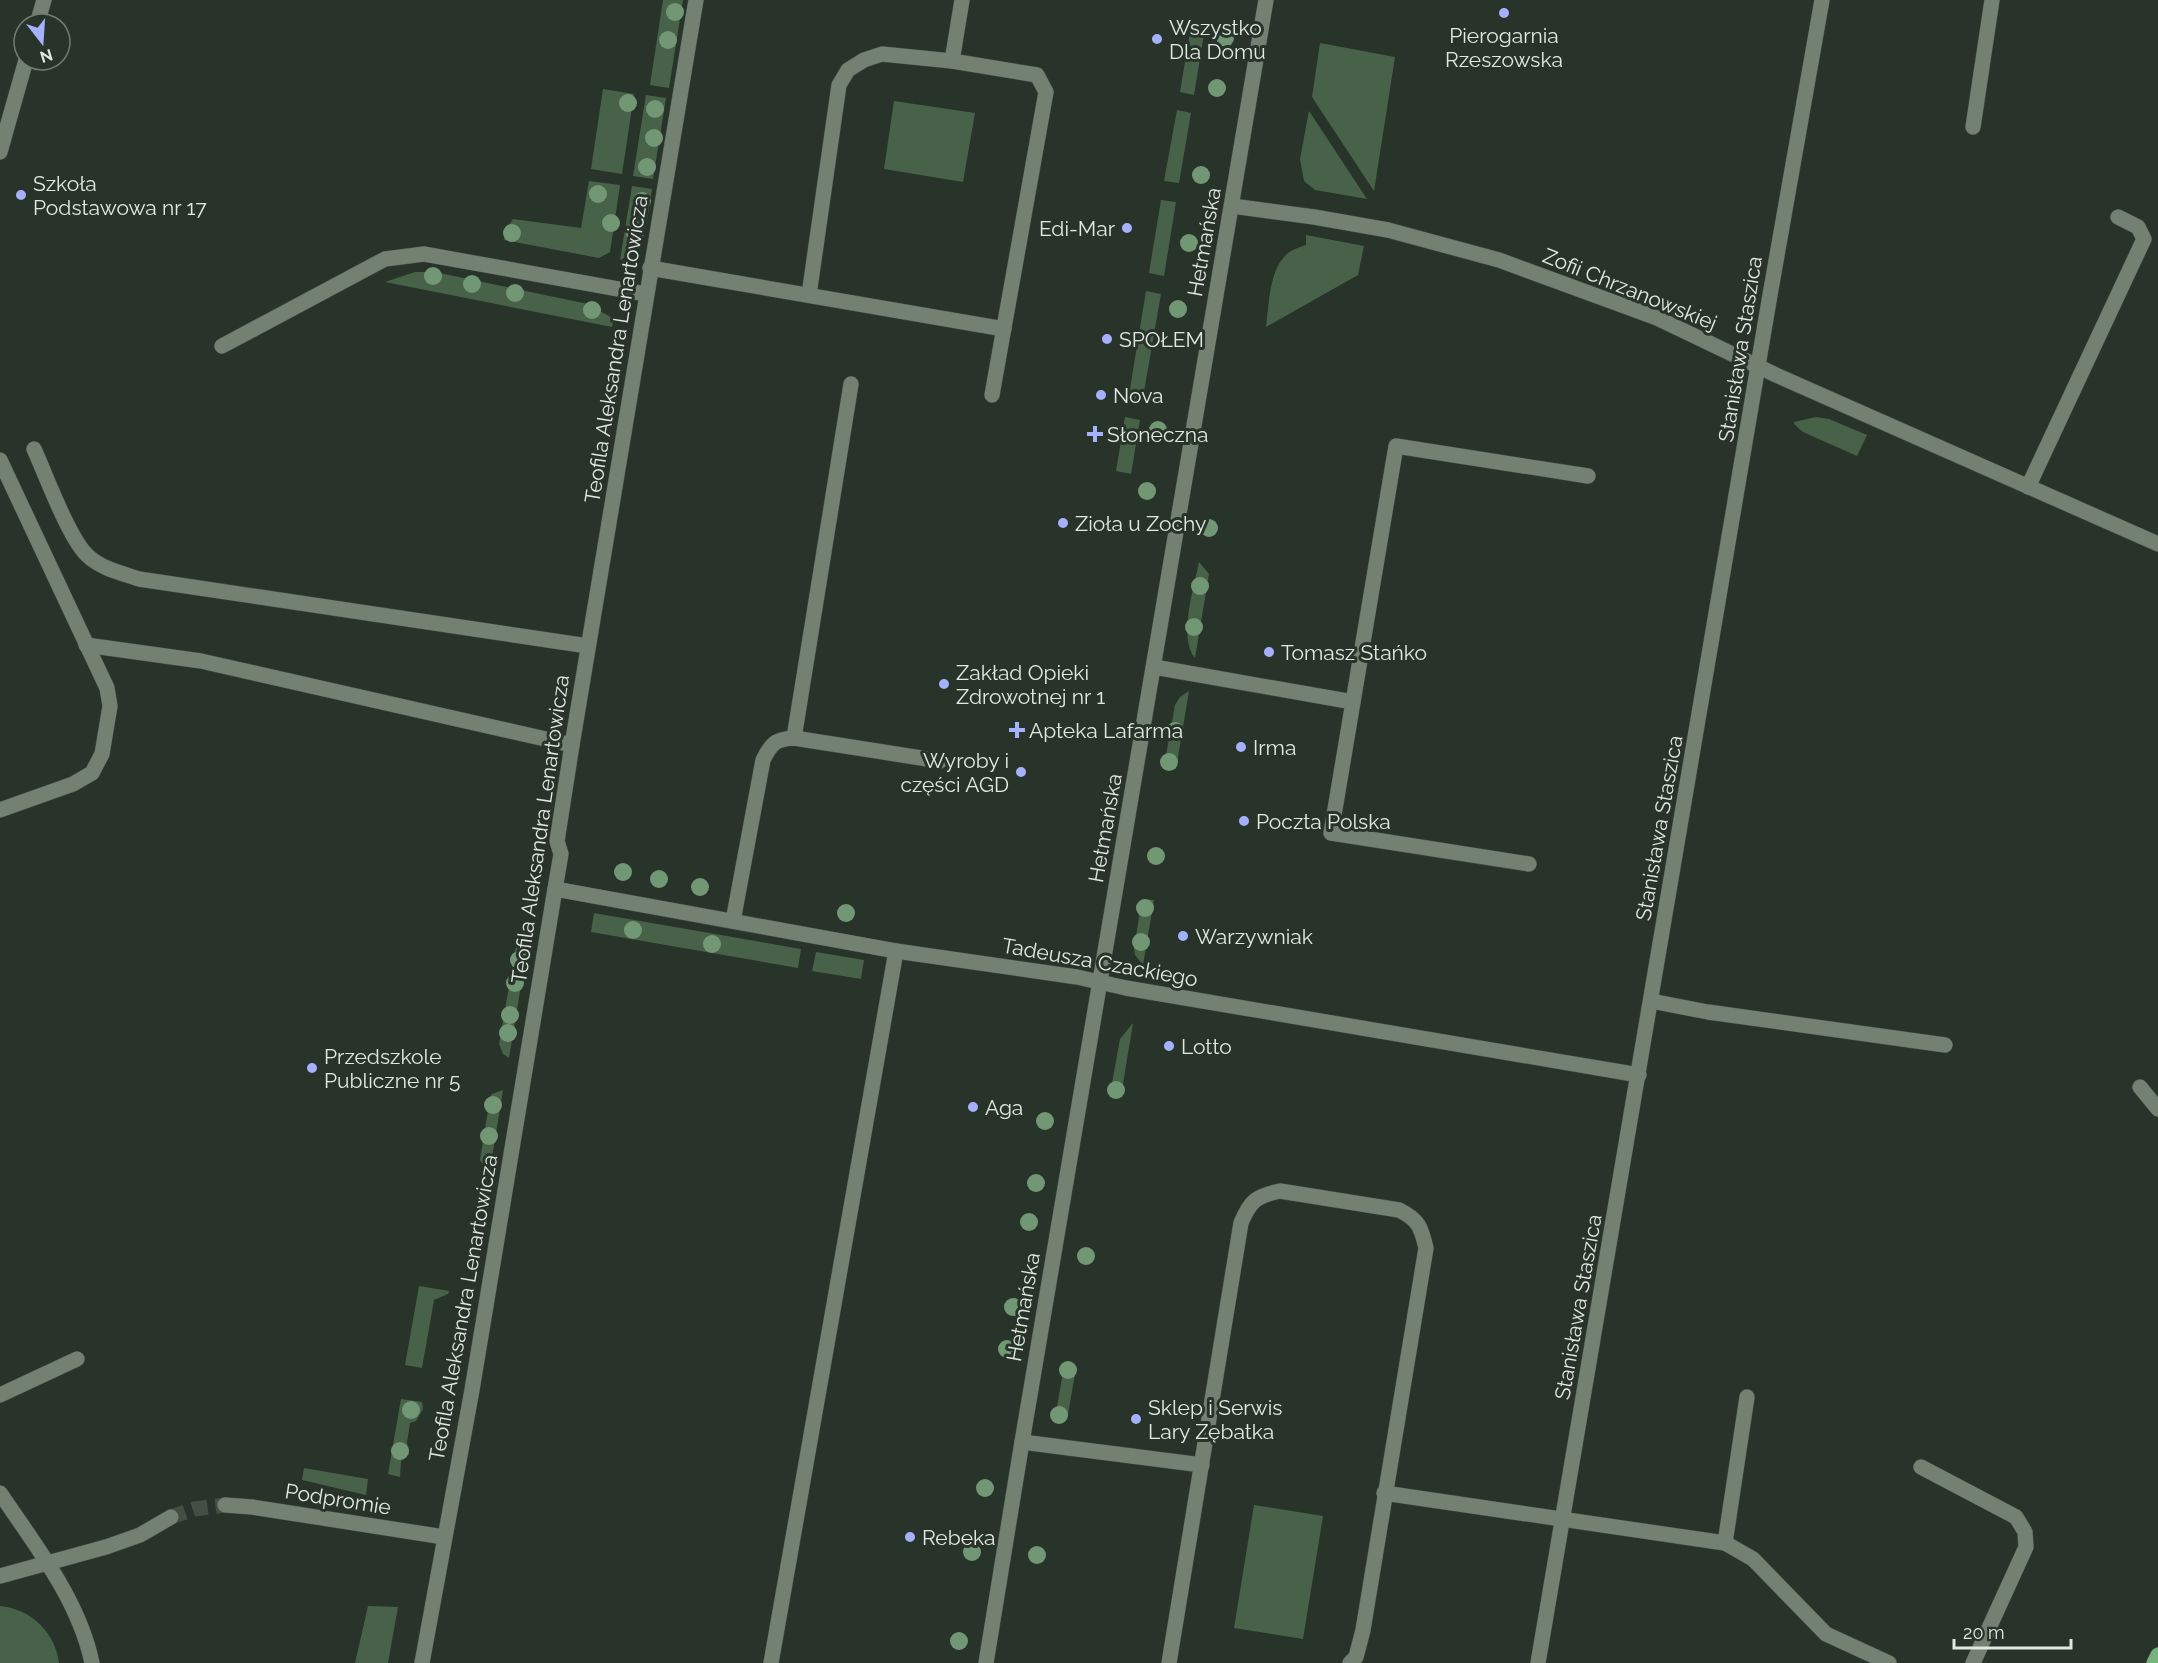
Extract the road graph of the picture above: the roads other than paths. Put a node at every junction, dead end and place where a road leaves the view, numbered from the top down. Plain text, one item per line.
1 (696, 0) edge
2 (962, 0) edge
3 (1266, 0) edge
4 (1822, 0) edge
5 (1992, 0) edge
6 (952, 61) junction
7 (23, 72) edge
8 (1973, 127) dead end
9 (0, 152) edge
10 (1232, 206) junction
11 (2118, 217) dead end
12 (650, 268) junction
13 (646, 294) junction
14 (809, 294) junction
15 (1004, 329) junction
16 (222, 345) dead end
17 (1759, 367) junction
18 (851, 384) dead end
19 (992, 395) dead end
20 (34, 449) dead end
21 (0, 460) edge
22 (1588, 476) dead end
23 (2028, 487) junction
24 (2158, 544) edge
25 (86, 645) junction
26 (588, 646) junction
27 (1154, 667) junction
28 (1353, 702) junction
29 (794, 738) junction
30 (572, 745) junction
31 (940, 761) dead end
32 (0, 810) edge
33 (1529, 864) dead end
34 (555, 889) junction
35 (733, 921) junction
36 (896, 951) junction
37 (1099, 983) junction
38 (1651, 1001) junction
39 (1945, 1045) dead end
40 (1639, 1076) junction
41 (2139, 1087) dead end
42 (2158, 1109) edge
43 (77, 1359) dead end
44 (0, 1395) edge
45 (1747, 1397) dead end
46 (1022, 1442) junction
47 (1202, 1465) junction
48 (1921, 1467) dead end
49 (0, 1492) edge
50 (1384, 1494) junction
51 (225, 1505) tunnel mouth
52 (171, 1517) tunnel mouth
53 (1562, 1520) junction
54 (444, 1537) junction
55 (1725, 1543) junction
56 (47, 1563) junction
57 (0, 1576) edge
58 (2158, 1655) edge
59 (92, 1663) edge
60 (422, 1663) edge
61 (771, 1663) edge
62 (986, 1663) edge
63 (1169, 1663) edge
64 (1350, 1663) edge
65 (1538, 1663) edge
66 (1889, 1663) edge
67 (1972, 1663) edge
68 (2154, 1663) edge

1 - 12 street, Teofila Aleksandra Lenartowicza
2 - 6 street
3 - 10 street, Hetmańska
4 - 17 street, Stanisława Staszica
5 - 8 street
6 - 14 street
6 - 15 street
7 - 9 street
10 - 17 street, Zofii Chrzanowskiej
10 - 27 street, Hetmańska
11 - 23 street
12 - 13 street, Teofila Aleksandra Lenartowicza
12 - 14 street
13 - 16 street
13 - 26 street, Teofila Aleksandra Lenartowicza
14 - 15 street
15 - 19 street
17 - 23 street, Zofii Chrzanowskiej
17 - 38 street, Stanisława Staszica
18 - 29 street
20 - 26 street
21 - 25 street
22 - 28 street
23 - 24 street, Zofii Chrzanowskiej
25 - 30 street
25 - 32 street
26 - 30 street, Teofila Aleksandra Lenartowicza
27 - 28 street
27 - 37 street, Hetmańska
28 - 33 street
29 - 31 street
29 - 35 street
30 - 34 street, Teofila Aleksandra Lenartowicza
34 - 35 street, Tadeusza Czackiego
34 - 54 street, Teofila Aleksandra Lenartowicza
35 - 36 street, Tadeusza Czackiego
36 - 37 street, Tadeusza Czackiego
36 - 61 street
37 - 40 street, Tadeusza Czackiego
37 - 46 street, Hetmańska
38 - 39 street
38 - 40 street, Stanisława Staszica
40 - 53 street, Stanisława Staszica
41 - 42 street
43 - 44 street
45 - 55 street
46 - 47 street
46 - 62 street, Hetmańska
47 - 50 street
47 - 63 street
48 - 67 street
49 - 56 street
50 - 53 street
50 - 64 street
51 - 54 street, Podpromie
52 - 56 street
53 - 55 street
53 - 65 street, Stanisława Staszica
54 - 60 street, Teofila Aleksandra Lenartowicza
55 - 66 street
56 - 57 street
56 - 59 street
58 - 68 main road

